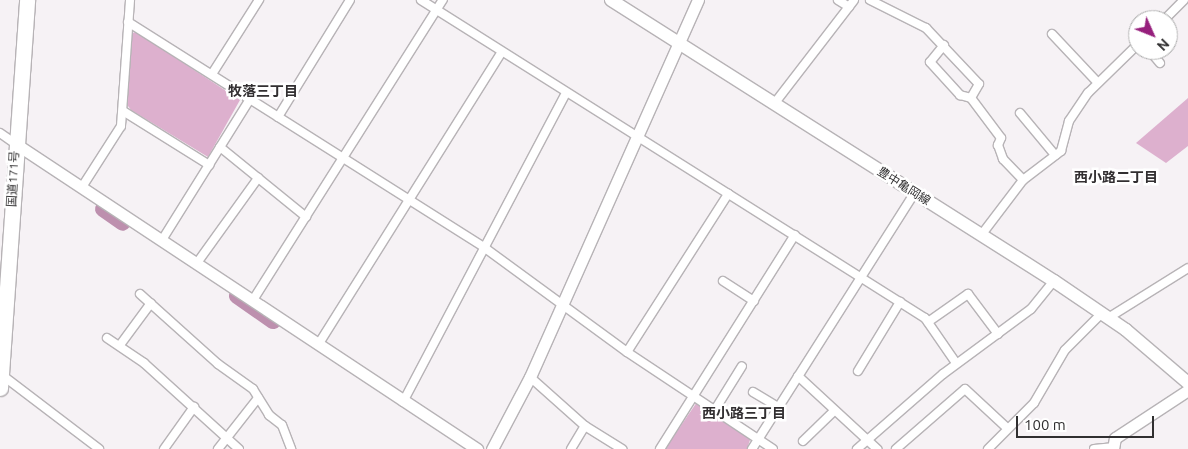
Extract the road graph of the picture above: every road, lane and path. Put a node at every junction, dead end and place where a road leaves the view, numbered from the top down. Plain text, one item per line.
1 (26, 0) edge
2 (130, 0) edge
3 (258, 0) edge
4 (350, 0) edge
5 (421, 0) edge
6 (443, 0) edge
7 (611, 0) edge
8 (698, 0) edge
9 (838, 0) edge
10 (870, 0) edge
11 (1184, 0) edge
12 (852, 4) edge
13 (437, 10) junction
14 (1174, 10) edge
15 (128, 22) junction
16 (1052, 34) dead end
17 (677, 42) junction
18 (944, 45) junction
19 (501, 52) junction
20 (1128, 54) edge
21 (1157, 60) edge
22 (1160, 63) dead end
23 (212, 74) junction
24 (1098, 83) junction
25 (566, 93) junction
26 (970, 98) junction
27 (250, 99) junction
28 (774, 104) junction
29 (123, 111) junction
30 (1020, 113) dead end
31 (278, 117) junction
32 (0, 133) edge
33 (636, 136) junction
34 (16, 144) junction
35 (220, 147) junction
36 (1055, 155) junction
37 (343, 158) junction
38 (209, 165) junction
39 (258, 178) junction
40 (1023, 180) junction
41 (82, 187) junction
42 (915, 192) junction
43 (728, 194) junction
44 (408, 199) junction
45 (306, 217) junction
46 (982, 234) junction
47 (795, 235) junction
48 (162, 240) junction
49 (485, 248) junction
50 (197, 263) junction
51 (1188, 268) edge
52 (861, 276) junction
53 (723, 281) dead end
54 (1054, 281) junction
55 (140, 294) dead end
56 (253, 300) junction
57 (754, 301) junction
58 (900, 302) junction
59 (152, 303) junction
60 (562, 304) junction
61 (1105, 316) junction
62 (928, 322) junction
63 (998, 334) junction
64 (107, 338) dead end
65 (120, 345) junction
66 (318, 345) junction
67 (626, 352) junction
68 (956, 363) junction
69 (742, 366) dead end
70 (858, 371) dead end
71 (798, 376) junction
72 (530, 377) junction
73 (0, 379) edge
74 (1188, 383) edge
75 (1188, 390) edge
76 (753, 392) dead end
77 (694, 393) junction
78 (258, 398) junction
79 (403, 402) junction
80 (194, 407) junction
81 (778, 407) junction
82 (716, 408) junction
83 (834, 410) junction
84 (585, 426) junction
85 (1007, 428) junction
86 (760, 436) junction
87 (226, 437) junction
88 (803, 441) dead end
89 (866, 441) junction
90 (608, 446) edge
91 (94, 448) edge
92 (1112, 448) edge
93 (164, 449) edge
94 (218, 449) edge
95 (238, 449) edge
96 (291, 449) edge
97 (477, 449) edge
98 (492, 449) edge
99 (571, 449) edge
100 (622, 449) edge
101 (660, 449) edge
102 (752, 449) edge
103 (773, 449) edge
104 (858, 449) edge
105 (877, 449) edge
106 (896, 449) edge
107 (988, 449) edge
108 (1094, 449) edge

1 - 34 highway, 国道171号
2 - 15 street
3 - 23 street
4 - 31 street
5 - 13 street
6 - 13 street
7 - 17 main road, 豊中亀岡線
8 - 17 street
9 - 12 street
10 - 18 street
11 - 14 street
12 - 28 street
13 - 19 street
13 - 37 street
15 - 23 street
15 - 29 street
16 - 24 street
17 - 28 main road, 豊中亀岡線
17 - 33 street
18 - 26 street
18 - 26 street
19 - 25 street
19 - 44 street
20 - 24 street
21 - 22 street
23 - 27 street
24 - 36 street
25 - 33 street
25 - 49 street
26 - 40 street
27 - 31 street
27 - 35 street
28 - 42 main road, 豊中亀岡線
29 - 38 street
29 - 41 street
30 - 36 street
31 - 37 street
32 - 34 street
33 - 43 street
33 - 60 street
34 - 41 street
34 - 73 highway, 国道171号
35 - 38 street
35 - 39 street
36 - 40 street
37 - 44 street
37 - 45 street
38 - 48 street
39 - 45 street
39 - 50 street
40 - 46 street
41 - 48 street
42 - 46 main road, 豊中亀岡線
42 - 52 street
43 - 47 street
43 - 67 street
44 - 49 street
44 - 66 street
45 - 56 street
46 - 54 main road, 豊中亀岡線
47 - 52 street
47 - 57 street
48 - 50 street
49 - 60 street
49 - 79 street
50 - 56 street
51 - 61 street
52 - 58 street
52 - 71 street
53 - 57 street
54 - 61 main road, 豊中亀岡線
54 - 63 street
55 - 59 street
56 - 66 street
57 - 77 street
58 - 62 street
58 - 70 street
59 - 65 street
59 - 78 street
60 - 67 street
60 - 72 street
61 - 74 main road, 豊中亀岡線
61 - 85 street
62 - 63 street
62 - 68 street
63 - 68 street
64 - 65 street
65 - 80 street
66 - 79 street
67 - 77 street
68 - 89 street
69 - 82 street
71 - 81 street
71 - 83 street
72 - 84 street
72 - 98 street
73 - 91 street
75 - 92 street
76 - 81 street
77 - 82 street
77 - 101 street
78 - 87 street
78 - 96 street
79 - 97 street
80 - 87 street
80 - 93 street
81 - 86 street
82 - 86 street
83 - 88 street
83 - 89 street
84 - 90 street
84 - 99 street
85 - 106 street
85 - 107 street
86 - 102 street
86 - 103 street
87 - 94 street
87 - 95 street
89 - 104 street
89 - 105 street
90 - 100 street
92 - 108 street

